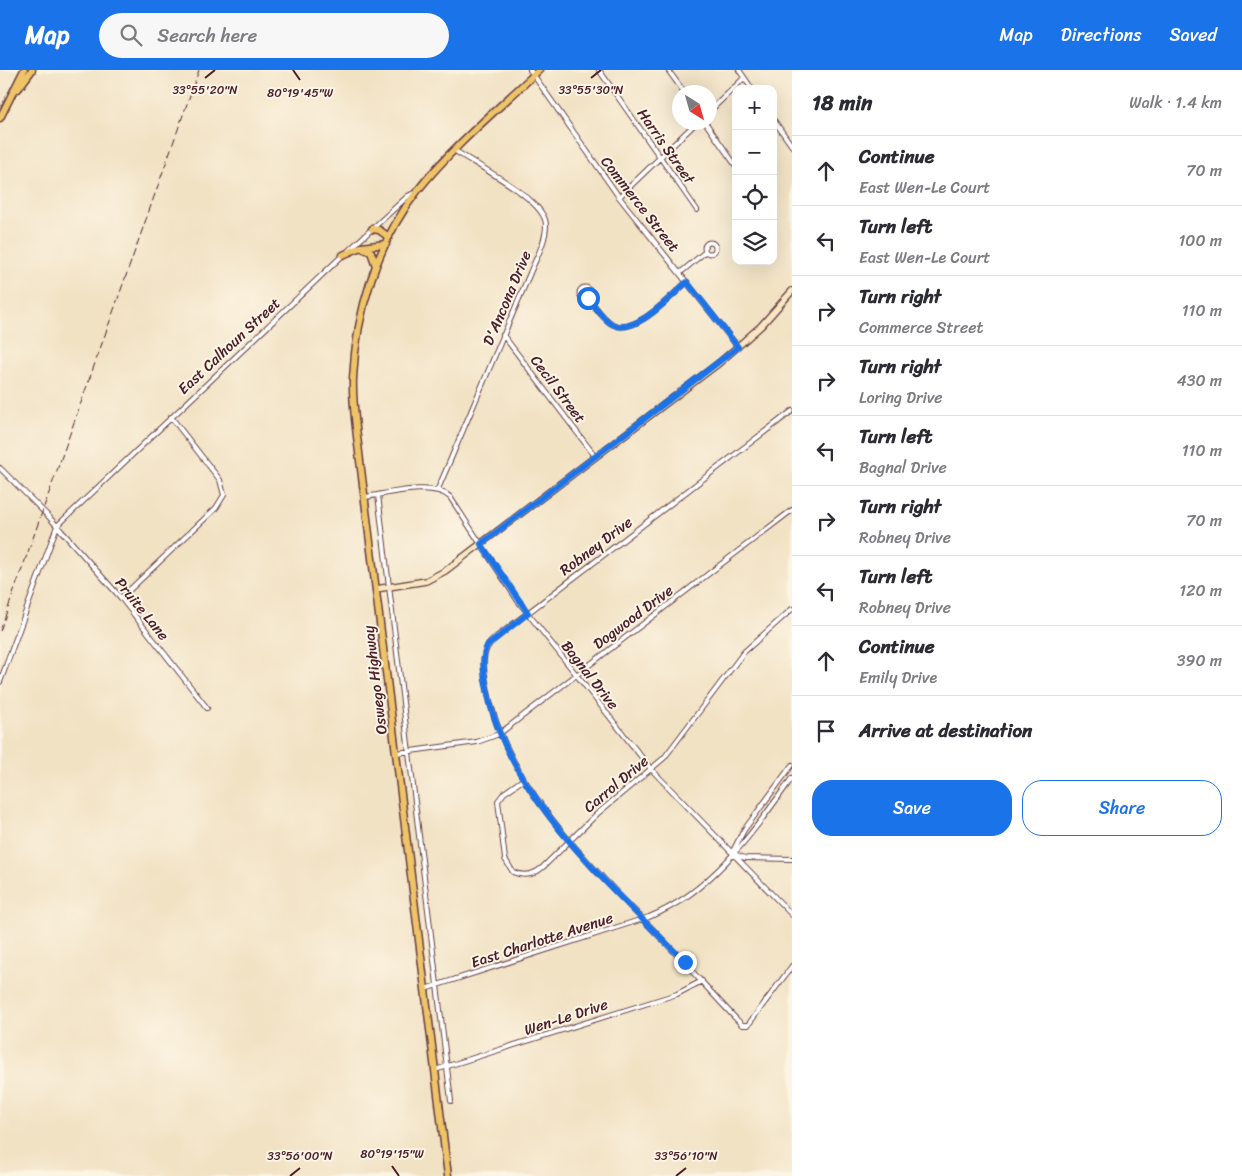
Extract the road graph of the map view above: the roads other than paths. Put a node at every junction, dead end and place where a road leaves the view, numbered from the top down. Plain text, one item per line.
1 (24, 70) edge
2 (32, 70) edge
3 (539, 70) edge
4 (599, 70) edge
5 (668, 70) edge
6 (739, 70) edge
7 (532, 73) edge
8 (744, 78) junction
9 (679, 85) edge
10 (749, 85) edge
11 (9, 102) junction
12 (717, 104) edge
13 (0, 118) edge
14 (777, 125) edge
15 (689, 130) edge
16 (711, 130) edge
17 (792, 146) edge
18 (454, 150) junction
19 (660, 158) junction
20 (732, 160) edge
21 (416, 192) junction
22 (619, 198) junction
23 (696, 210) dead end
24 (372, 229) junction
25 (388, 241) junction
26 (361, 247) junction
27 (705, 252) dead end
28 (343, 255) junction
29 (377, 266) junction
30 (680, 274) junction
31 (687, 282) junction
32 (792, 291) edge
33 (588, 298) dead end
34 (503, 336) junction
35 (738, 347) junction
36 (792, 411) edge
37 (171, 418) junction
38 (596, 456) junction
39 (0, 468) edge
40 (438, 490) junction
41 (378, 495) junction
42 (365, 496) junction
43 (792, 510) edge
44 (57, 526) junction
45 (481, 544) junction
46 (390, 587) junction
47 (376, 589) junction
48 (121, 598) junction
49 (792, 609) edge
50 (528, 613) junction
51 (576, 675) junction
52 (0, 682) edge
53 (207, 708) dead end
54 (499, 734) junction
55 (409, 752) junction
56 (396, 754) junction
57 (792, 765) edge
58 (651, 769) junction
59 (792, 778) edge
60 (524, 779) junction
61 (570, 840) junction
62 (732, 853) junction
63 (792, 859) edge
64 (792, 915) edge
65 (643, 919) junction
66 (792, 966) edge
67 (702, 981) junction
68 (438, 985) junction
69 (425, 989) junction
70 (447, 1066) junction
71 (435, 1070) junction
72 (451, 1101) dead end
73 (448, 1176) edge

1 - 11 main road
2 - 11 main road
3 - 7 main road, East Calhoun Street
4 - 19 street, Harris Street
5 - 9 street
6 - 8 street
7 - 18 main road, East Calhoun Street
7 - 22 street, Commerce Street
8 - 10 street
8 - 12 street
11 - 13 main road
14 - 17 street
15 - 19 street
16 - 20 street
18 - 21 main road, East Calhoun Street
18 - 34 street, D'Ancona Drive
19 - 22 street
19 - 23 street, Harris Street
21 - 24 street, East Calhoun Street
21 - 25 main road, Oswego Highway
22 - 30 street, Commerce Street
24 - 25 main road
24 - 28 street, East Calhoun Street
25 - 26 main road
25 - 29 main road, Oswego Highway
26 - 28 main road
26 - 29 main road
27 - 30 street
28 - 37 street, East Calhoun Street
29 - 42 main road, Oswego Highway
30 - 31 street, Commerce Street
31 - 33 street
31 - 35 street, Commerce Street
32 - 35 street
34 - 38 street, Cecil Street
34 - 40 street, D'Ancona Drive
35 - 38 street
36 - 50 street, Robney Drive
37 - 44 street, East Calhoun Street
37 - 48 street
38 - 45 street
39 - 44 street, Pruite Lane
40 - 41 street
40 - 45 street, Bagnal Drive
41 - 42 street
41 - 46 street, Oswego Highway
42 - 47 main road, Oswego Highway
43 - 51 street, Dogwood Drive
44 - 48 street, Pruite Lane
44 - 52 street, East Calhoun Street
45 - 46 street
45 - 50 street, Bagnal Drive
46 - 47 street
46 - 55 street, Oswego Highway
47 - 56 main road, Oswego Highway
48 - 53 street, Pruite Lane
49 - 58 street, Carrol Drive
50 - 51 street, Bagnal Drive
50 - 54 street, Robney Drive
51 - 54 street, Dogwood Drive
51 - 58 street, Bagnal Drive
54 - 55 street, Dogwood Drive
54 - 60 street, Robney Drive
55 - 56 street, Dogwood Drive
55 - 68 street, Oswego Highway
56 - 69 main road, Oswego Highway
57 - 62 street, East Charlotte Avenue
58 - 61 street, Carrol Drive
58 - 62 street, Bagnal Drive
59 - 62 street, East Charlotte Avenue
60 - 61 street, Robney Drive
60 - 61 street, Carrol Drive
61 - 65 street, Robney Drive
62 - 63 street
62 - 64 street, Bagnal Drive
62 - 65 street, East Charlotte Avenue
65 - 67 street, Robney Drive
65 - 68 street, East Charlotte Avenue
66 - 67 street, Robney Drive
67 - 70 street, Wen-Le Drive
68 - 69 street, East Charlotte Avenue
68 - 70 street, Oswego Highway
69 - 71 main road, Oswego Highway
70 - 71 street, Wen-Le Drive
70 - 72 street, Oswego Highway
71 - 73 main road, Oswego Highway

